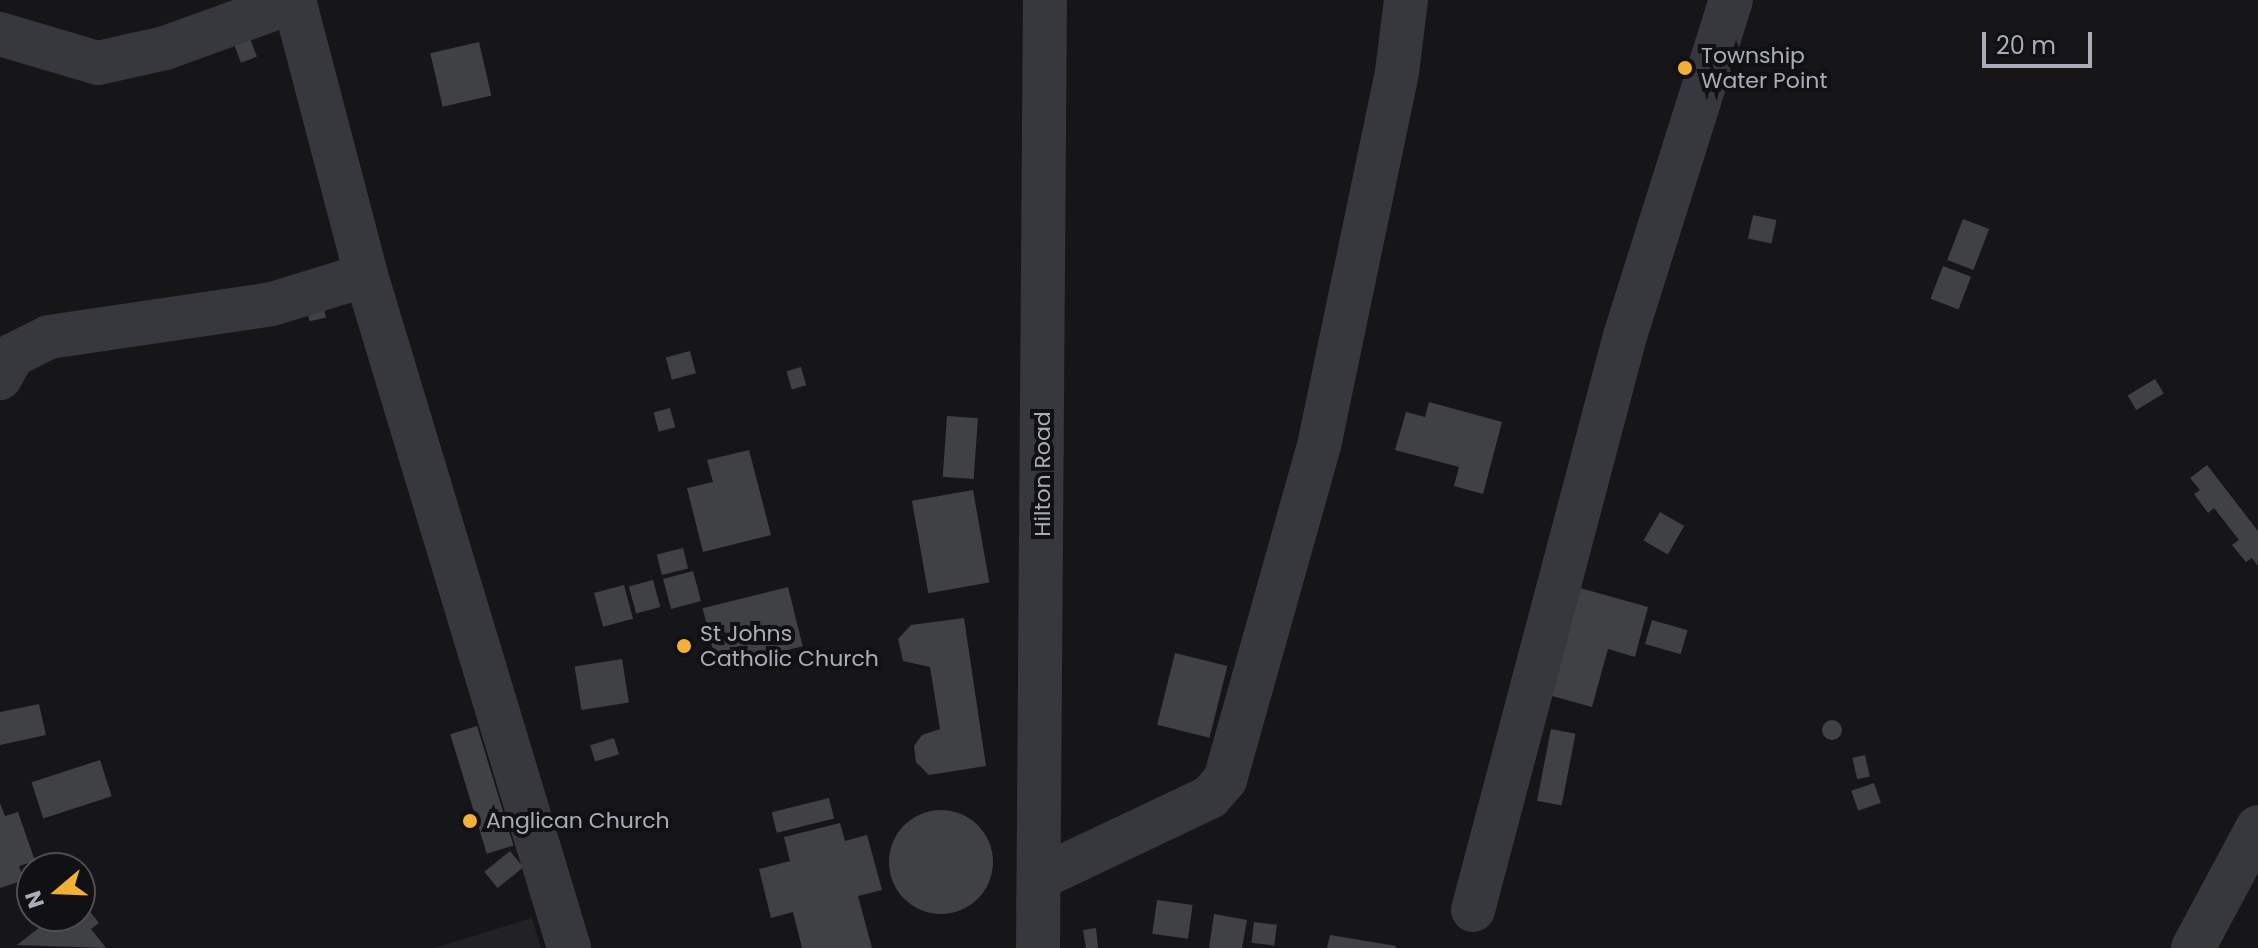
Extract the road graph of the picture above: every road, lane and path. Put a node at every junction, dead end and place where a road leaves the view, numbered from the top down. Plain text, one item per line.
1 (294, 0) edge
2 (1045, 0) edge
3 (1406, 0) edge
4 (1731, 0) edge
5 (0, 34) edge
6 (366, 275) junction
7 (0, 378) edge
8 (2258, 827) edge
9 (1039, 878) junction
10 (1473, 910) dead end
11 (569, 948) edge
12 (1038, 948) edge
13 (2193, 948) edge

1 - 5 street
1 - 6 street
2 - 9 street, Hilton Road
3 - 9 street
4 - 10 street
6 - 7 street
6 - 11 street
8 - 13 street
9 - 12 street, Hilton Road

